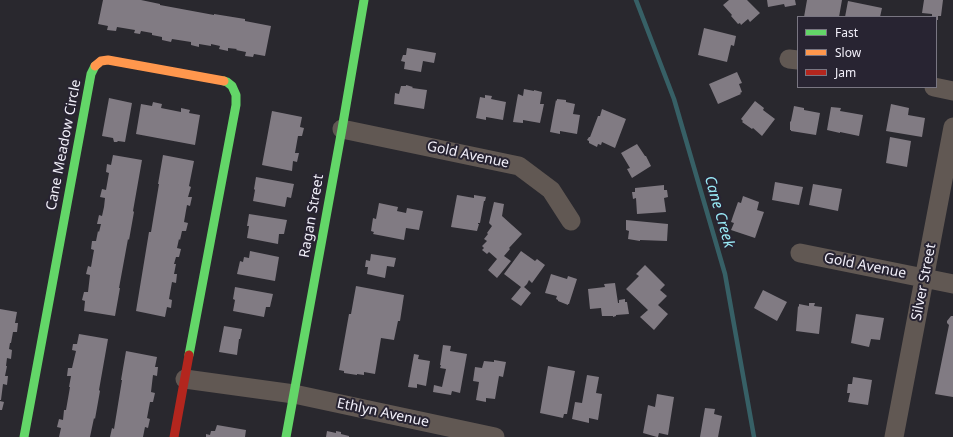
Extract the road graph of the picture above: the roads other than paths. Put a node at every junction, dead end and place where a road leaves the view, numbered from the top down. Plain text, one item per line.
1 (364, 0) edge
2 (937, 88) edge
3 (953, 91) edge
4 (953, 127) edge
5 (342, 129) junction
6 (571, 220) dead end
7 (800, 253) dead end
8 (925, 278) junction
9 (953, 284) edge
10 (185, 379) junction
11 (294, 394) junction
12 (24, 437) edge
13 (174, 437) edge
14 (286, 437) edge
15 (491, 437) edge
16 (894, 437) edge

1 - 5 street, Ragan Street
2 - 3 street
4 - 8 street, Silver Street
5 - 6 street, Gold Avenue
5 - 11 street, Ragan Street
7 - 8 street, Gold Avenue
8 - 9 street, Gold Avenue
8 - 16 street, Silver Street
10 - 11 street, Ethlyn Avenue
10 - 12 street, Cane Meadow Circle
10 - 13 street, Cane Meadow Circle
11 - 14 street, Ragan Street
11 - 15 street, Ethlyn Avenue

